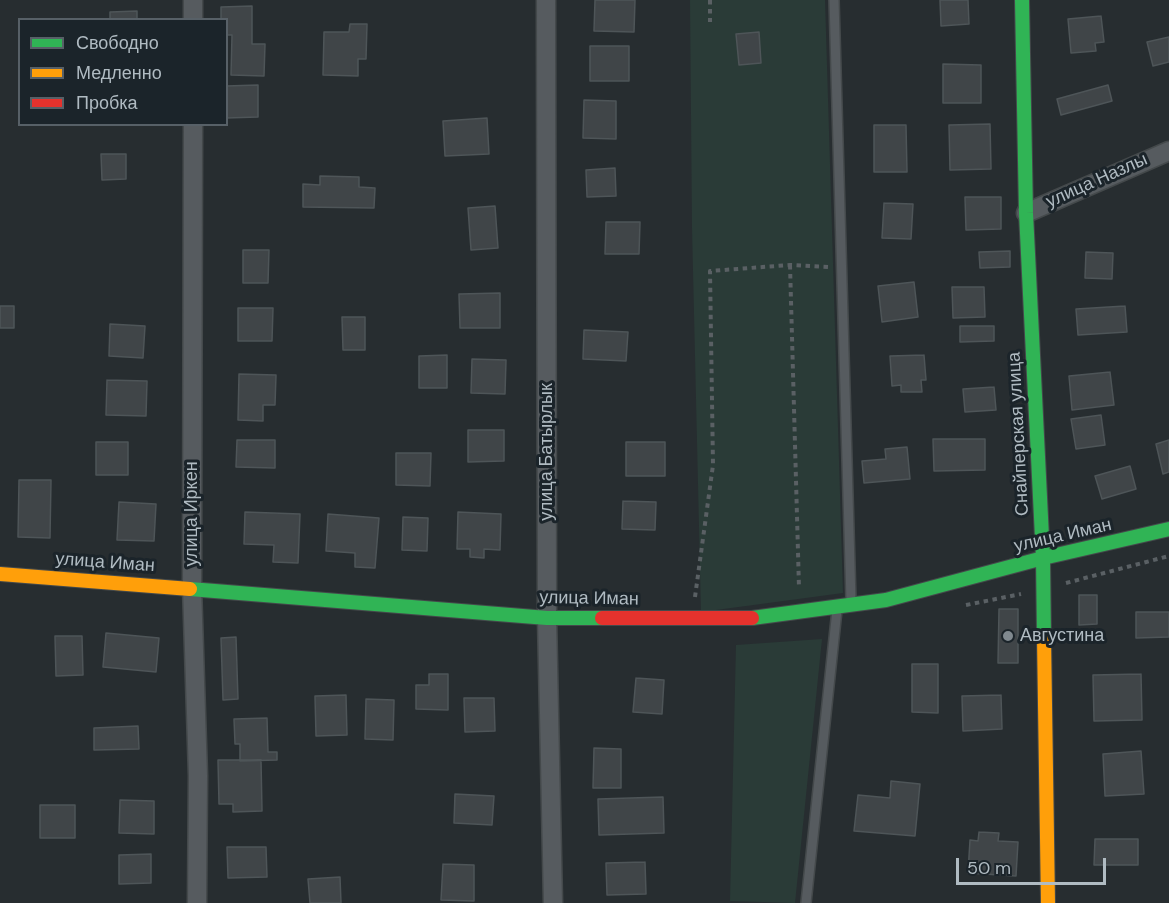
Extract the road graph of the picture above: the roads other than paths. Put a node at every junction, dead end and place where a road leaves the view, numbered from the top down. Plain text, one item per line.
1 (193, 0) edge
2 (546, 0) edge
3 (834, 0) edge
4 (1022, 0) edge
5 (193, 18) edge
6 (193, 126) edge
7 (1169, 150) edge
8 (1026, 213) junction
9 (1169, 529) edge
10 (1043, 558) junction
11 (0, 574) edge
12 (192, 587) junction
13 (845, 607) junction
14 (548, 618) junction
15 (196, 903) edge
16 (553, 903) edge
17 (806, 903) edge
18 (1048, 903) edge

1 - 5 street
2 - 14 street, улица Батырлык
3 - 13 lane
4 - 8 street, Снайперская улица
6 - 12 street, улица Иркен
7 - 8 street, улица Назлы
8 - 10 street, Снайперская улица
9 - 10 street, улица Иман
10 - 13 street, улица Иман
10 - 18 street, Снайперская улица
11 - 12 street, улица Иман
12 - 14 street, улица Иман
12 - 15 street, улица Иркен
13 - 14 street, улица Иман
13 - 17 lane
14 - 16 street, улица Батырлык

